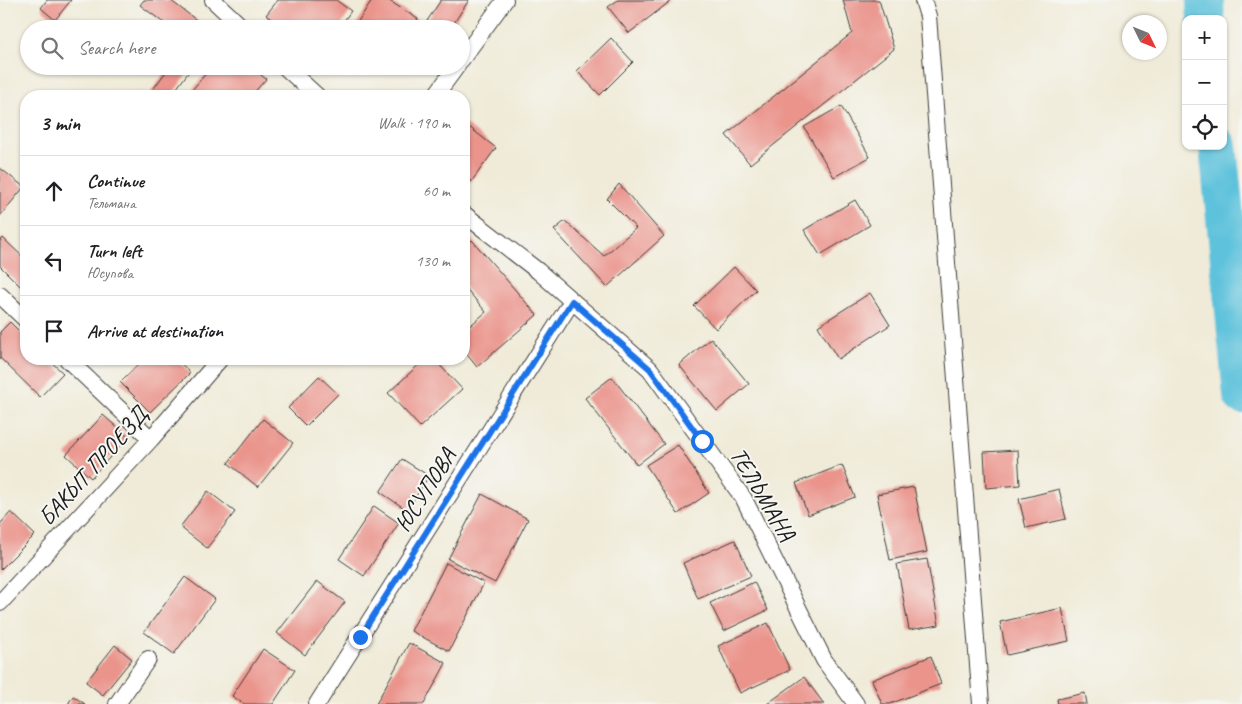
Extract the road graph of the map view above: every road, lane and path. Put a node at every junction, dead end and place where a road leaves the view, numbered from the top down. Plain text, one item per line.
1 (213, 0) edge
2 (505, 0) edge
3 (922, 0) edge
4 (234, 20) edge
5 (470, 48) edge
6 (294, 75) edge
7 (450, 75) edge
8 (310, 90) edge
9 (439, 90) edge
10 (470, 219) edge
11 (0, 295) edge
12 (572, 301) junction
13 (20, 314) edge
14 (73, 365) edge
15 (215, 365) edge
16 (152, 439) junction
17 (0, 603) edge
18 (148, 659) dead end
19 (117, 704) edge
20 (317, 704) edge
21 (856, 704) edge
22 (981, 704) edge

1 - 4 street
2 - 5 street
3 - 22 street
6 - 8 street
7 - 9 street
10 - 12 street, ТЕЛЬМАНА
11 - 13 street
12 - 20 street, ЮСУПОВА
12 - 21 street, ТЕЛЬМАНА
14 - 16 street
15 - 16 street, БАКЫТ ПРОЕЗД
16 - 17 street, БАКЫТ ПРОЕЗД
18 - 19 street

